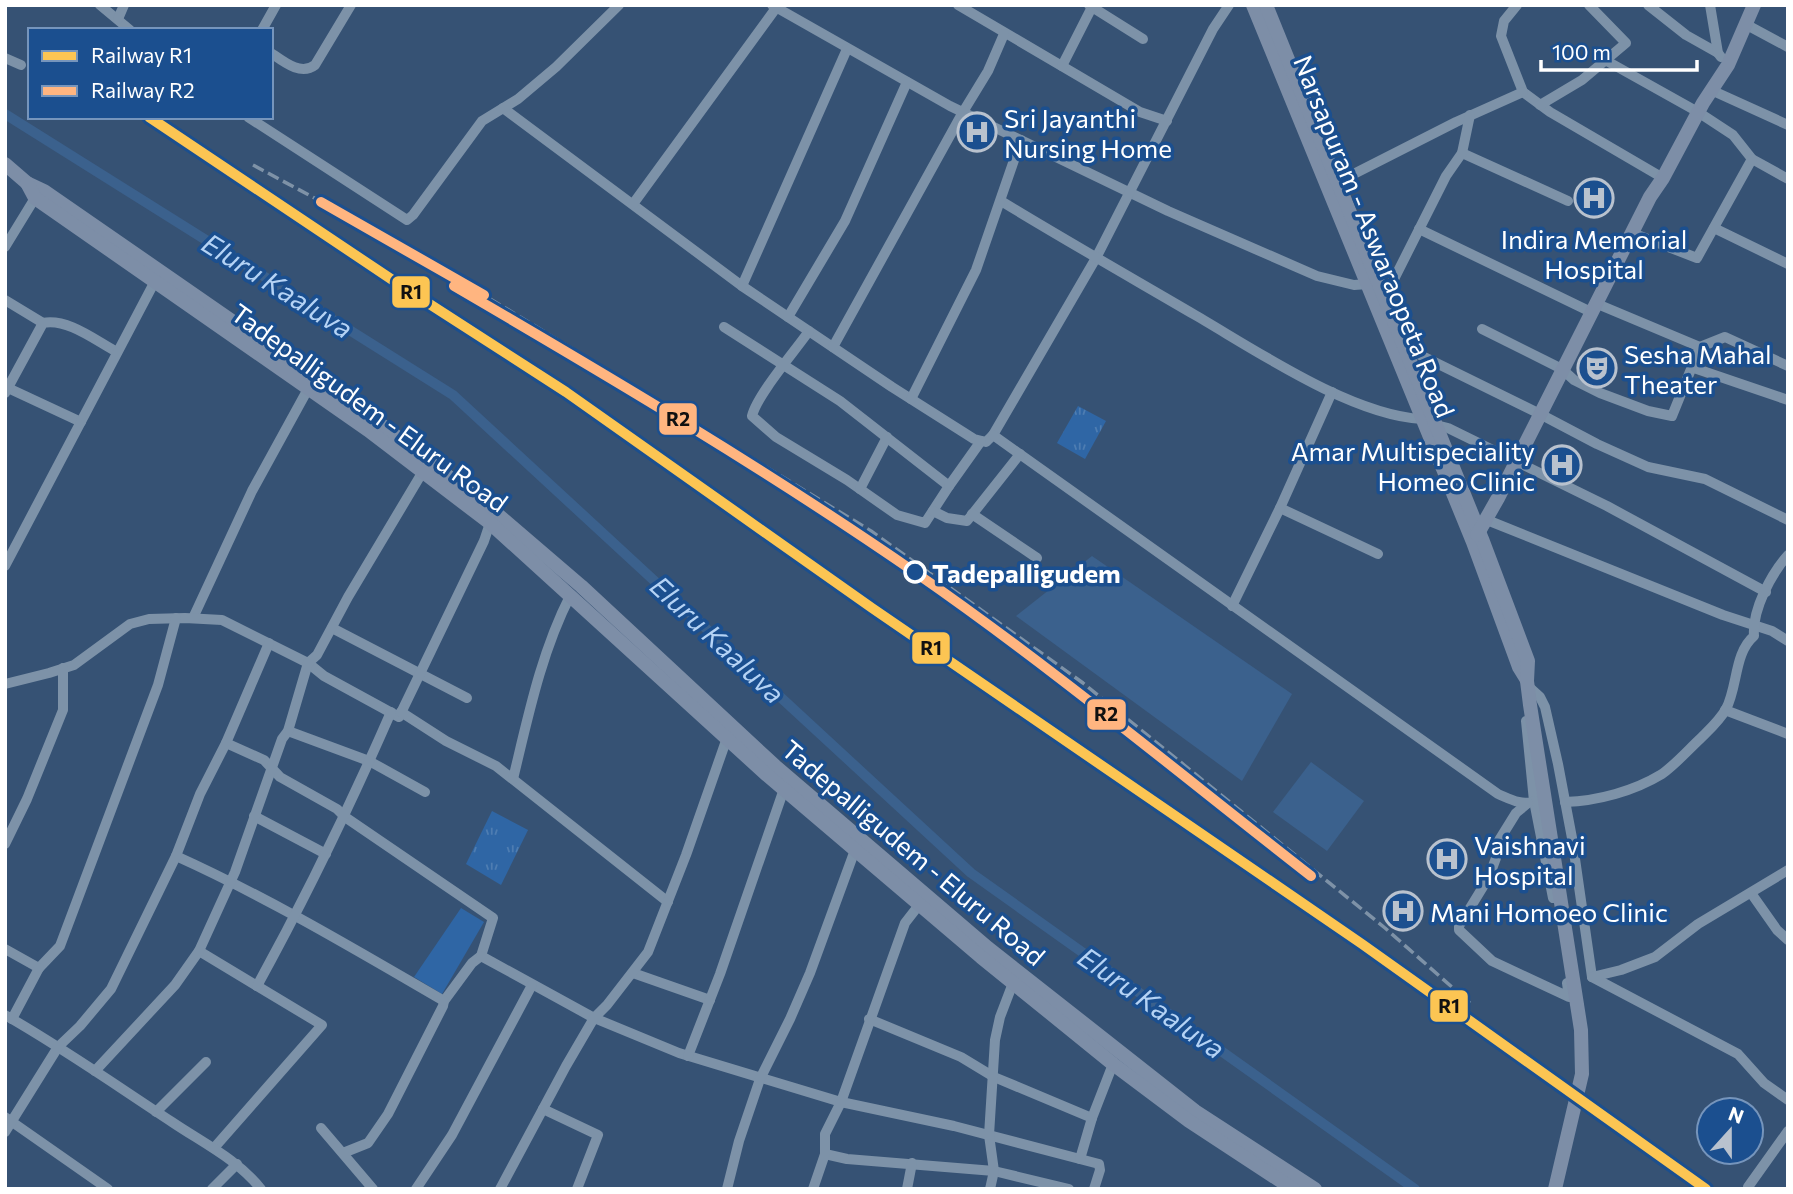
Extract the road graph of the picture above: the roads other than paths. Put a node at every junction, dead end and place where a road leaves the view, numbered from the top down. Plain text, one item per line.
1 (100, 5) edge
2 (124, 5) edge
3 (276, 5) edge
4 (351, 5) edge
5 (619, 5) edge
6 (958, 5) edge
7 (1229, 5) edge
8 (1253, 5) edge
9 (1266, 5) edge
10 (1517, 5) edge
11 (1589, 5) edge
12 (1648, 5) edge
13 (1710, 5) edge
14 (1754, 5) edge
15 (774, 6) edge
16 (1091, 6) edge
17 (1106, 10) edge
18 (118, 19) junction
19 (1747, 25) junction
20 (128, 28) edge
21 (263, 28) edge
22 (1004, 34) junction
23 (1143, 39) dead end
24 (1788, 47) edge
25 (847, 49) junction
26 (273, 54) edge
27 (5, 58) edge
28 (1723, 59) junction
29 (1605, 60) junction
30 (20, 65) dead end
31 (1062, 66) junction
32 (907, 82) junction
33 (1711, 90) junction
34 (1523, 92) junction
35 (1539, 105) junction
36 (503, 108) junction
37 (963, 112) junction
38 (1698, 112) junction
39 (1470, 116) junction
40 (251, 119) edge
41 (1167, 121) junction
42 (1788, 125) edge
43 (1021, 140) junction
44 (1462, 153) junction
45 (1752, 159) junction
46 (13, 173) edge
47 (1663, 178) junction
48 (1788, 179) edge
49 (1332, 185) junction
50 (1131, 192) junction
51 (35, 198) junction
52 (1001, 201) junction
53 (1568, 201) dead end
54 (633, 204) junction
55 (1714, 228) junction
56 (1419, 229) junction
57 (1632, 233) junction
58 (5, 247) edge
59 (1096, 258) junction
60 (1788, 264) edge
61 (155, 283) junction
62 (1368, 284) junction
63 (741, 286) junction
64 (1384, 299) junction
65 (5, 300) edge
66 (1593, 308) junction
67 (789, 317) junction
68 (43, 323) junction
69 (724, 327) dead end
70 (1482, 329) dead end
71 (809, 331) junction
72 (833, 347) junction
73 (1700, 347) junction
74 (117, 352) junction
75 (1406, 355) junction
76 (785, 365) junction
77 (1788, 366) edge
78 (1691, 368) junction
79 (1562, 369) junction
80 (308, 389) junction
81 (7, 390) edge
82 (1332, 393) junction
83 (911, 399) junction
84 (1788, 400) edge
85 (1540, 414) junction
86 (81, 422) junction
87 (1429, 422) junction
88 (993, 435) junction
89 (887, 438) junction
90 (981, 440) junction
91 (1020, 454) junction
92 (1517, 461) junction
93 (422, 473) junction
94 (949, 486) junction
95 (860, 489) junction
96 (1280, 508) junction
97 (933, 511) junction
98 (972, 514) junction
99 (1788, 520) edge
100 (489, 523) junction
101 (1480, 531) junction
102 (1378, 554) dead end
103 (1788, 555) edge
104 (1037, 558) dead end
105 (5, 566) edge
106 (1778, 566) junction
107 (1788, 573) edge
108 (1766, 592) junction
109 (570, 596) junction
110 (1231, 606) junction
111 (176, 618) junction
112 (193, 618) junction
113 (1753, 624) junction
114 (332, 628) junction
115 (1788, 641) edge
116 (269, 643) junction
117 (308, 663) junction
118 (63, 668) junction
119 (419, 674) junction
120 (5, 684) edge
121 (1528, 684) junction
122 (467, 698) dead end
123 (1726, 710) junction
124 (396, 712) junction
125 (288, 731) junction
126 (1788, 734) edge
127 (727, 738) junction
128 (226, 743) junction
129 (369, 761) junction
130 (272, 767) junction
131 (513, 779) junction
132 (784, 789) junction
133 (425, 792) dead end
134 (1531, 802) junction
135 (1565, 802) junction
136 (254, 816) junction
137 (345, 817) junction
138 (5, 844) edge
139 (855, 850) junction
140 (326, 854) junction
141 (176, 856) junction
142 (1785, 876) edge
143 (230, 881) junction
144 (1751, 893) junction
145 (924, 901) junction
146 (668, 902) junction
147 (296, 916) junction
148 (1788, 940) edge
149 (5, 948) edge
150 (199, 951) junction
151 (481, 956) junction
152 (39, 968) junction
153 (633, 974) junction
154 (1592, 977) junction
155 (1013, 983) junction
156 (531, 985) junction
157 (257, 986) junction
158 (710, 1000) junction
159 (443, 1001) junction
160 (8, 1017) edge
161 (594, 1018) junction
162 (869, 1019) junction
163 (58, 1047) junction
164 (688, 1056) junction
165 (206, 1062) dead end
166 (1113, 1064) junction
167 (95, 1071) junction
168 (1136, 1074) junction
169 (994, 1077) junction
170 (760, 1079) junction
171 (1788, 1100) edge
172 (841, 1102) junction
173 (543, 1109) junction
174 (156, 1112) junction
175 (9, 1118) edge
176 (1092, 1118) junction
177 (321, 1128) dead end
178 (1788, 1131) edge
179 (5, 1132) edge
180 (989, 1135) junction
181 (214, 1148) junction
182 (343, 1153) junction
183 (825, 1154) junction
184 (1080, 1159) junction
185 (912, 1163) junction
186 (237, 1164) junction
187 (993, 1171) junction
188 (1748, 1187) edge
189 (503, 1188) edge
190 (108, 1189) edge
191 (212, 1189) edge
192 (261, 1189) edge
193 (373, 1189) edge
194 (416, 1189) edge
195 (577, 1189) edge
196 (727, 1189) edge
197 (813, 1189) edge
198 (907, 1189) edge
199 (990, 1189) edge
200 (1069, 1189) edge
201 (1094, 1189) edge
202 (1293, 1189) edge
203 (1315, 1189) edge
204 (1555, 1189) edge

1 - 18 street
2 - 18 street
3 - 21 street
4 - 26 street
5 - 36 street
6 - 22 street
7 - 41 street
8 - 49 main road, Narsapuram - Aswaraopeta Road
9 - 49 main road, Narsapuram - Aswaraopeta Road
10 - 34 street
11 - 29 street
12 - 28 street
13 - 28 street
14 - 19 main road
15 - 25 street
15 - 54 street
16 - 17 street
16 - 31 street
17 - 23 street
18 - 20 street
19 - 24 street
19 - 28 main road
22 - 31 street
22 - 37 street
25 - 32 street
25 - 63 street
27 - 30 street
28 - 33 main road
29 - 35 street
29 - 38 street
31 - 41 street
32 - 37 street
32 - 67 street
33 - 38 main road
33 - 42 street
34 - 35 street
34 - 39 street
35 - 47 street
36 - 40 street
36 - 54 street
37 - 43 street
37 - 72 street
38 - 45 street
38 - 47 main road
39 - 44 street
39 - 49 street
41 - 50 street
43 - 50 street
43 - 52 street
44 - 53 street
44 - 56 street
45 - 48 street
45 - 55 street
46 - 51 main road, Tadepalligudem - Eluru Road
46 - 145 main road, Tadepalligudem - Eluru Road
47 - 57 main road
49 - 62 main road, Narsapuram - Aswaraopeta Road
49 - 64 main road, Narsapuram - Aswaraopeta Road
50 - 59 street
50 - 62 street
51 - 58 street
51 - 61 main road, Tadepalligudem - Eluru Road
52 - 59 street
52 - 83 street
54 - 63 street
55 - 57 street
55 - 60 street
56 - 64 street
56 - 66 street
57 - 66 main road
59 - 82 street
59 - 88 street
61 - 74 street
61 - 80 main road, Tadepalligudem - Eluru Road
62 - 87 main road, Narsapuram - Aswaraopeta Road
63 - 67 street
64 - 75 main road, Narsapuram - Aswaraopeta Road
65 - 68 street
66 - 73 street
66 - 79 main road
67 - 71 street
68 - 74 street
68 - 81 street
69 - 76 street
70 - 79 street
71 - 72 street
71 - 76 street
72 - 83 street
73 - 77 street
73 - 78 street
74 - 86 street
75 - 85 street
75 - 87 main road, Narsapuram - Aswaraopeta Road
76 - 89 street
76 - 95 street
78 - 79 street
78 - 84 street
79 - 85 main road
80 - 93 main road, Tadepalligudem - Eluru Road
80 - 112 street
81 - 86 street
82 - 87 street
82 - 96 street
83 - 90 street
85 - 92 main road
85 - 99 street
86 - 105 street
87 - 92 street
87 - 101 main road, Narsapuram - Aswaraopeta Road
88 - 90 street
88 - 91 street
89 - 94 street
89 - 95 street
90 - 94 street
91 - 98 street
91 - 110 street
92 - 101 main road
92 - 108 street
93 - 100 main road, Tadepalligudem - Eluru Road
93 - 114 street
94 - 97 street
95 - 97 street
96 - 102 street
96 - 110 street
97 - 98 street
98 - 104 street
100 - 109 main road, Tadepalligudem - Eluru Road
100 - 119 street
101 - 113 street
101 - 121 main road, Narsapuram - Aswaraopeta Road
103 - 106 street
106 - 107 street
106 - 108 street
108 - 113 street
109 - 127 main road, Tadepalligudem - Eluru Road
109 - 131 street
110 - 134 street
111 - 112 street
111 - 118 street
111 - 152 street
112 - 116 street
113 - 115 street
113 - 123 street
114 - 117 street
114 - 119 street
116 - 117 street
116 - 128 street
117 - 124 street
117 - 125 street
118 - 120 street
118 - 138 street
119 - 122 street
119 - 124 street
121 - 134 street
121 - 135 street
121 - 204 main road, Narsapuram - Aswaraopeta Road
123 - 126 street
123 - 135 street
124 - 129 street
124 - 131 street
125 - 129 street
125 - 130 street
127 - 132 main road, Tadepalligudem - Eluru Road
127 - 146 street
128 - 130 street
128 - 141 street
129 - 133 street
129 - 137 street
130 - 136 street
130 - 137 street
131 - 146 street
132 - 139 main road, Tadepalligudem - Eluru Road
132 - 158 street
134 - 134 street
135 - 154 street
136 - 140 street
136 - 143 street
137 - 140 street
137 - 151 street
139 - 145 main road, Tadepalligudem - Eluru Road
139 - 170 street
140 - 147 street
141 - 143 street
141 - 163 street
142 - 144 street
143 - 147 street
143 - 150 street
144 - 148 street
144 - 154 street
145 - 155 main road, Tadepalligudem - Eluru Road
145 - 162 street
145 - 168 main road, Tadepalligudem - Eluru Road
146 - 153 street
147 - 157 street
147 - 159 street
149 - 152 street
150 - 157 street
150 - 167 street
151 - 156 street
151 - 159 street
152 - 160 street
153 - 158 street
153 - 161 street
154 - 171 street
155 - 166 main road, Tadepalligudem - Eluru Road
155 - 169 street
156 - 161 street
156 - 194 street
157 - 181 street
158 - 164 street
159 - 182 street
160 - 163 street
161 - 164 street
161 - 173 street
162 - 169 street
162 - 172 street
163 - 167 street
163 - 175 street
164 - 170 street
165 - 174 street
166 - 168 main road, Tadepalligudem - Eluru Road
166 - 176 street
167 - 174 street
168 - 202 main road, Tadepalligudem - Eluru Road
168 - 203 main road, Tadepalligudem - Eluru Road
169 - 176 street
169 - 180 street
170 - 172 street
170 - 196 street
172 - 180 street
172 - 183 street
173 - 189 street
173 - 195 street
174 - 181 street
175 - 179 street
175 - 190 street
176 - 184 street
177 - 182 street
178 - 188 street
180 - 184 street
180 - 187 street
181 - 186 street
182 - 193 street
183 - 185 street
183 - 197 street
184 - 201 street
185 - 187 street
185 - 198 street
186 - 191 street
186 - 192 street
187 - 199 street
187 - 200 street

